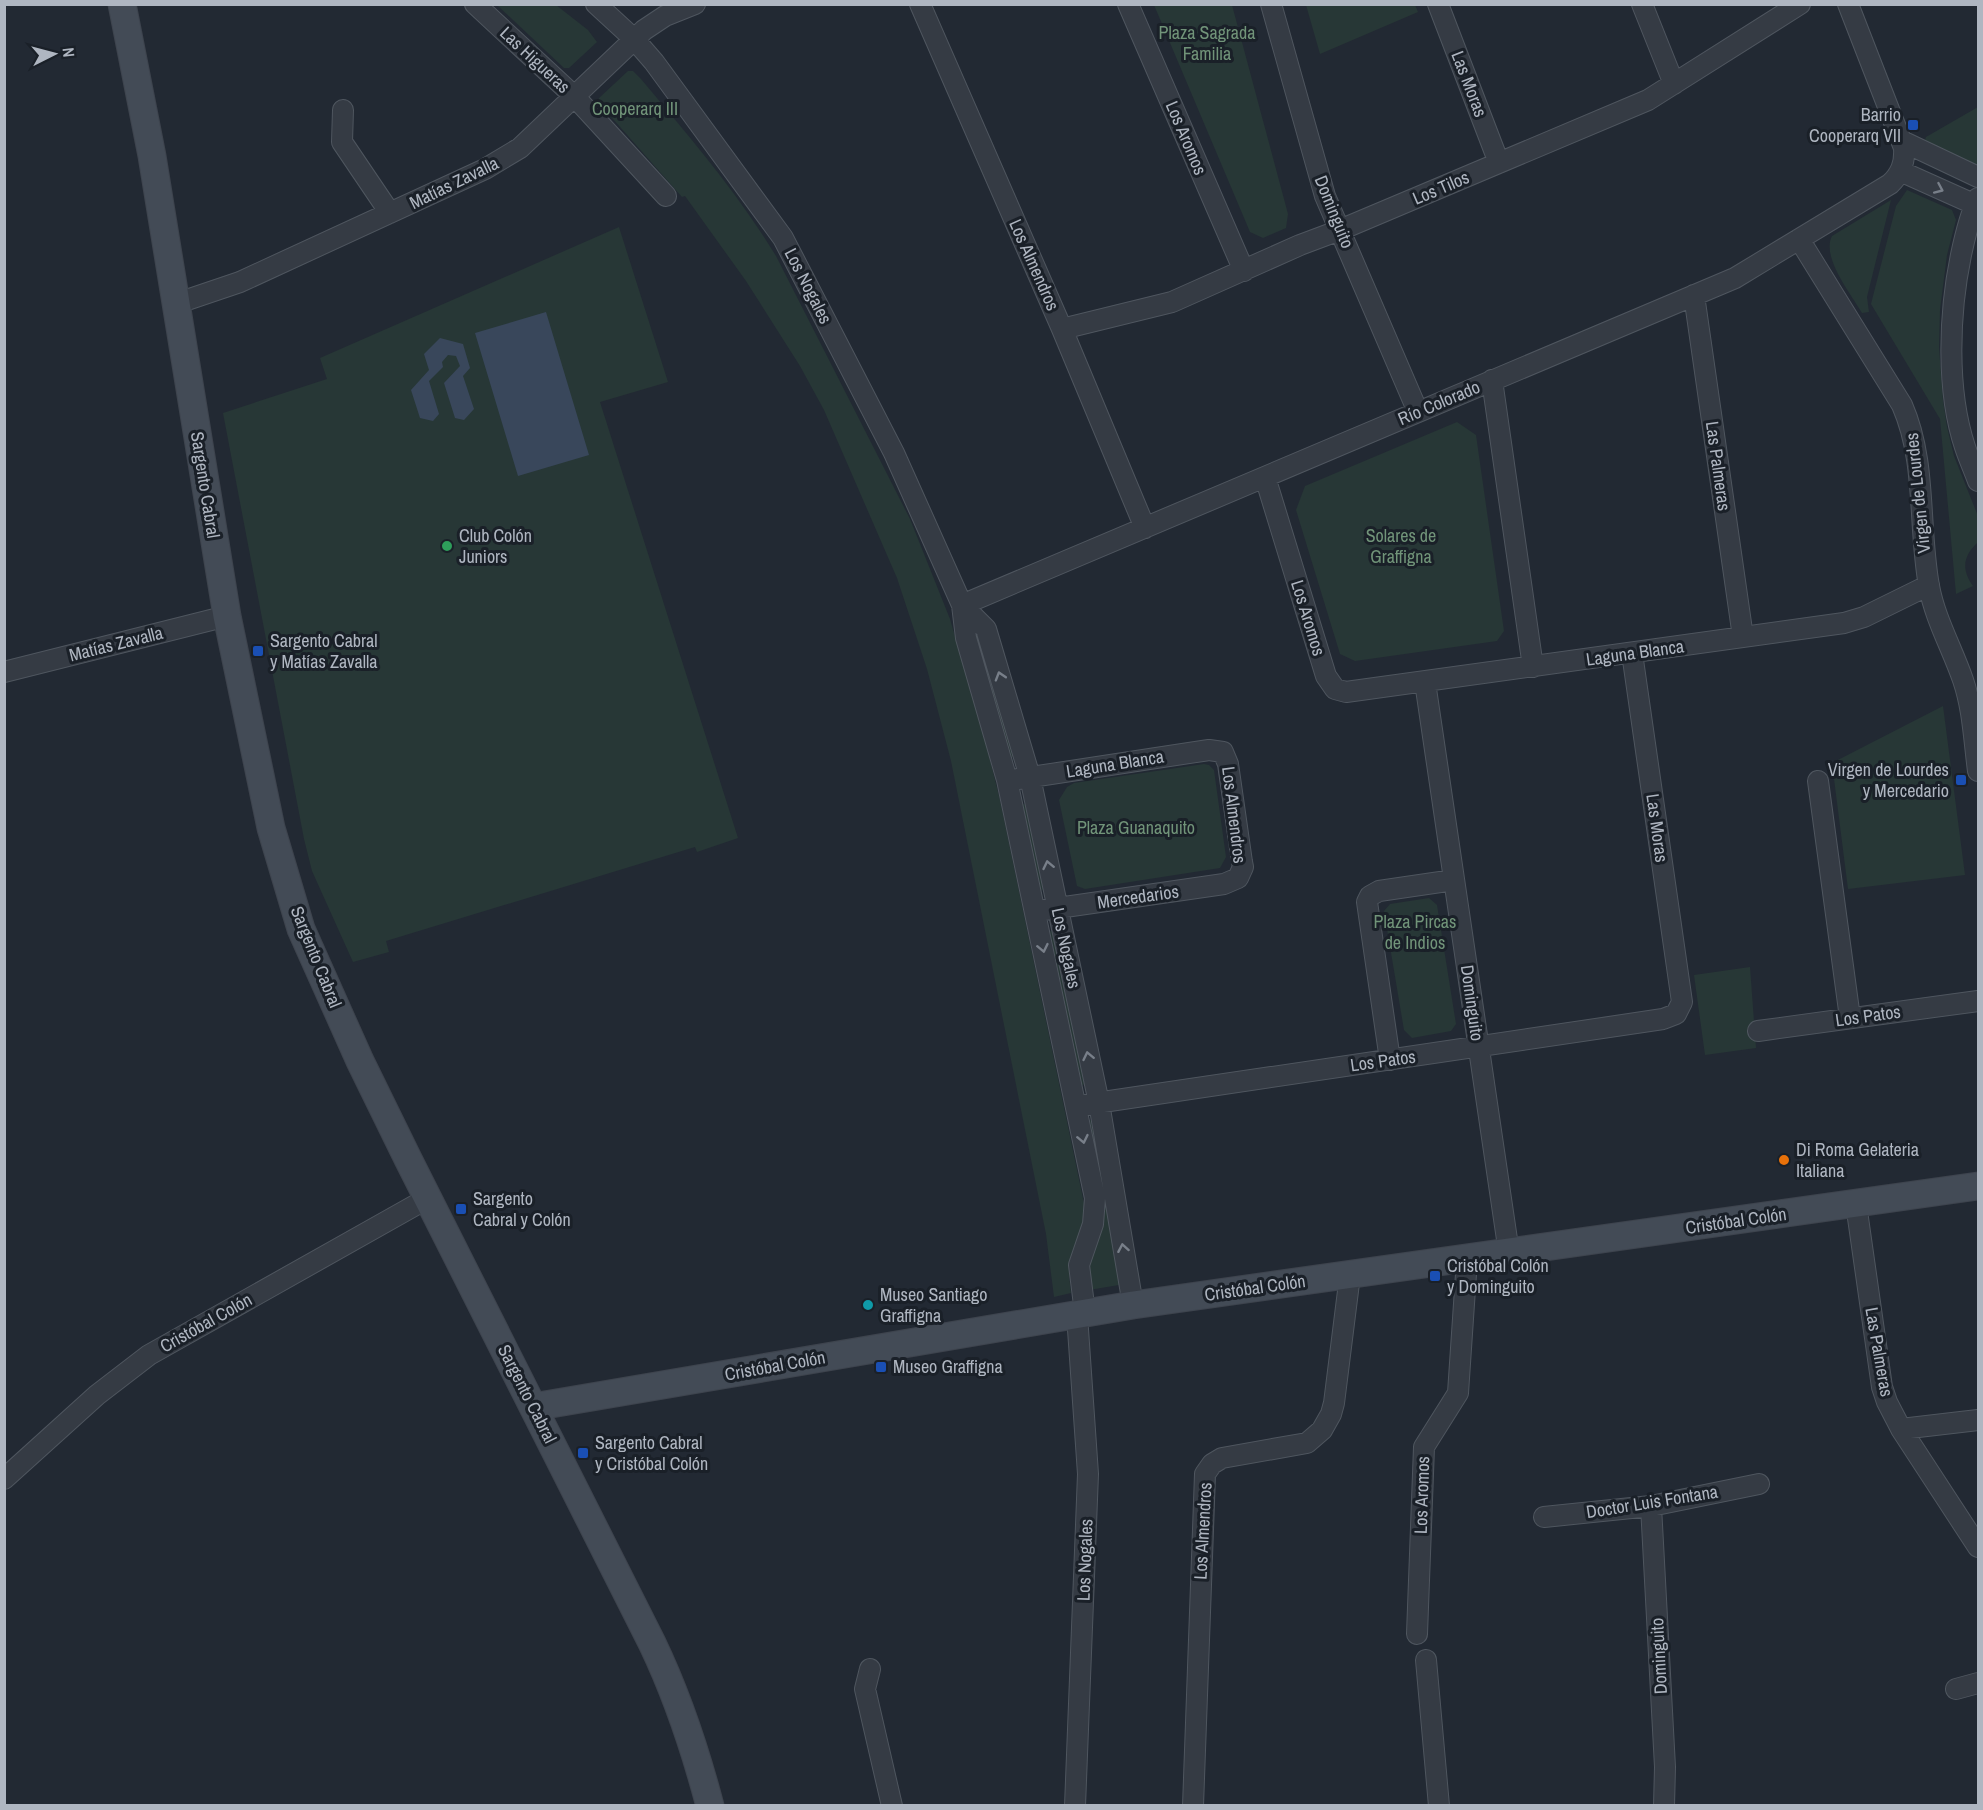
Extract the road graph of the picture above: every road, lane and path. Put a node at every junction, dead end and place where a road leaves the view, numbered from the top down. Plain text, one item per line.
1 (122, 4) edge
2 (475, 4) edge
3 (596, 4) edge
4 (695, 4) edge
5 (920, 4) edge
6 (1128, 4) edge
7 (1271, 4) edge
8 (1438, 4) edge
9 (1642, 4) edge
10 (1800, 4) edge
11 (1848, 4) edge
12 (634, 39) junction
13 (1674, 84) junction
14 (574, 96) junction
15 (343, 110) dead end
16 (1902, 141) junction
17 (1499, 163) junction
18 (1900, 171) junction
19 (1978, 177) edge
20 (666, 196) dead end
21 (1977, 203) edge
22 (390, 213) junction
23 (1341, 230) junction
24 (1799, 239) junction
25 (1244, 271) junction
26 (1694, 295) junction
27 (175, 304) junction
28 (1062, 329) junction
29 (1492, 380) junction
30 (1418, 412) junction
31 (1265, 477) junction
32 (1978, 481) edge
33 (1145, 528) junction
34 (1929, 585) junction
35 (962, 605) junction
36 (227, 616) junction
37 (1743, 638) junction
38 (1632, 653) junction
39 (1533, 667) junction
40 (4, 672) edge
41 (1425, 682) junction
42 (1335, 688) joint
43 (1223, 752) joint
44 (1978, 771) edge
45 (1030, 777) junction
46 (1007, 780) junction
47 (1818, 781) dead end
48 (1238, 878) joint
49 (1454, 880) junction
50 (1057, 908) junction
51 (1035, 911) junction
52 (1978, 1001) edge
53 (1682, 1002) joint
54 (1850, 1018) junction
55 (1758, 1031) dead end
56 (1479, 1047) junction
57 (1390, 1060) junction
58 (1098, 1103) junction
59 (1076, 1106) junction
60 (1978, 1186) edge
61 (428, 1198) junction
62 (1856, 1204) junction
63 (1509, 1253) junction
64 (1467, 1258) junction
65 (1350, 1275) junction
66 (1133, 1305) junction
67 (1081, 1314) junction
68 (533, 1407) junction
69 (1978, 1420) edge
70 (1901, 1429) junction
71 (4, 1479) edge
72 (1759, 1484) dead end
73 (1652, 1506) junction
74 (1544, 1517) dead end
75 (1978, 1546) edge
76 (1417, 1634) dead end
77 (1426, 1660) dead end
78 (870, 1669) dead end
79 (1978, 1683) edge
80 (1956, 1689) dead end
81 (710, 1806) edge
82 (892, 1806) edge
83 (1075, 1806) edge
84 (1193, 1806) edge
85 (1439, 1806) edge
86 (1664, 1806) edge

1 - 27 main road, Sargento Cabral
2 - 14 street, Las Higueras
3 - 12 street, Los Nogales
4 - 12 street, Matías Zavalla
5 - 28 street, Los Almendros
6 - 25 street, Los Aromos
7 - 23 street, Dominguito
8 - 17 street, Las Moras
9 - 13 street
10 - 13 street, Los Tilos
11 - 16 street
12 - 14 street, Matías Zavalla
12 - 35 street, Los Nogales
13 - 17 street, Los Tilos
14 - 20 street, Las Higueras
14 - 22 street, Matías Zavalla
15 - 22 street
16 - 18 street
16 - 19 street
17 - 23 street, Los Tilos
18 -> 21 street
18 - 24 street, Río Colorado
21 - 32 street
22 - 27 street, Matías Zavalla
23 - 25 street, Los Tilos
23 - 30 street, Dominguito
24 - 26 street, Río Colorado
24 - 34 street, Virgen de Lourdes
25 - 28 street, Los Tilos
26 - 29 street, Río Colorado
26 - 37 street, Las Palmeras
27 - 36 main road, Sargento Cabral
28 - 33 street, Los Almendros
29 - 30 street, Río Colorado
29 - 39 street
30 - 31 street, Río Colorado
31 - 33 street, Río Colorado
31 - 42 street, Los Aromos
33 - 35 street, Río Colorado
34 - 37 street, Laguna Blanca
34 - 44 street, Virgen de Lourdes
45 -> 35 street, Los Nogales
35 - 46 street, Los Nogales
36 - 40 street, Matías Zavalla
36 - 61 main road, Sargento Cabral
37 - 38 street, Laguna Blanca
38 - 39 street, Laguna Blanca
38 - 53 street, Las Moras
39 - 41 street, Laguna Blanca
41 - 42 street, Laguna Blanca
41 - 49 street, Dominguito
43 - 45 street, Laguna Blanca
43 - 48 street, Los Almendros
45 - 46 street, Laguna Blanca
50 -> 45 street, Los Nogales
46 - 51 street, Los Nogales
47 - 54 street
48 - 50 street, Mercedarios
49 - 56 street, Dominguito
49 - 57 street
50 - 51 street, Mercedarios
58 -> 50 street, Los Nogales
51 -> 59 street, Los Nogales
52 - 54 street, Los Patos
53 - 56 street, Los Patos
54 - 55 street, Los Patos
56 - 57 street, Los Patos
56 - 63 street, Dominguito
57 - 58 street, Los Patos
58 - 59 street, Los Patos
66 -> 58 street, Los Nogales
59 -> 67 street, Los Nogales
60 - 62 main road, Cristóbal Colón
61 - 68 main road, Sargento Cabral
61 - 71 street, Cristóbal Colón
62 - 63 main road, Cristóbal Colón
62 - 70 street, Las Palmeras
63 - 64 main road, Cristóbal Colón
64 - 65 main road, Cristóbal Colón
64 - 76 street, Los Aromos
65 - 66 main road, Cristóbal Colón
65 - 84 street, Los Almendros
66 - 67 main road, Cristóbal Colón
67 - 68 main road, Cristóbal Colón
67 - 83 street, Los Nogales
68 - 81 main road, Sargento Cabral
69 - 70 street
70 - 75 street, Las Palmeras
72 - 73 street, Doctor Luis Fontana
73 - 74 street, Doctor Luis Fontana
73 - 86 street, Dominguito
77 - 85 street
78 - 82 street
79 - 80 street

